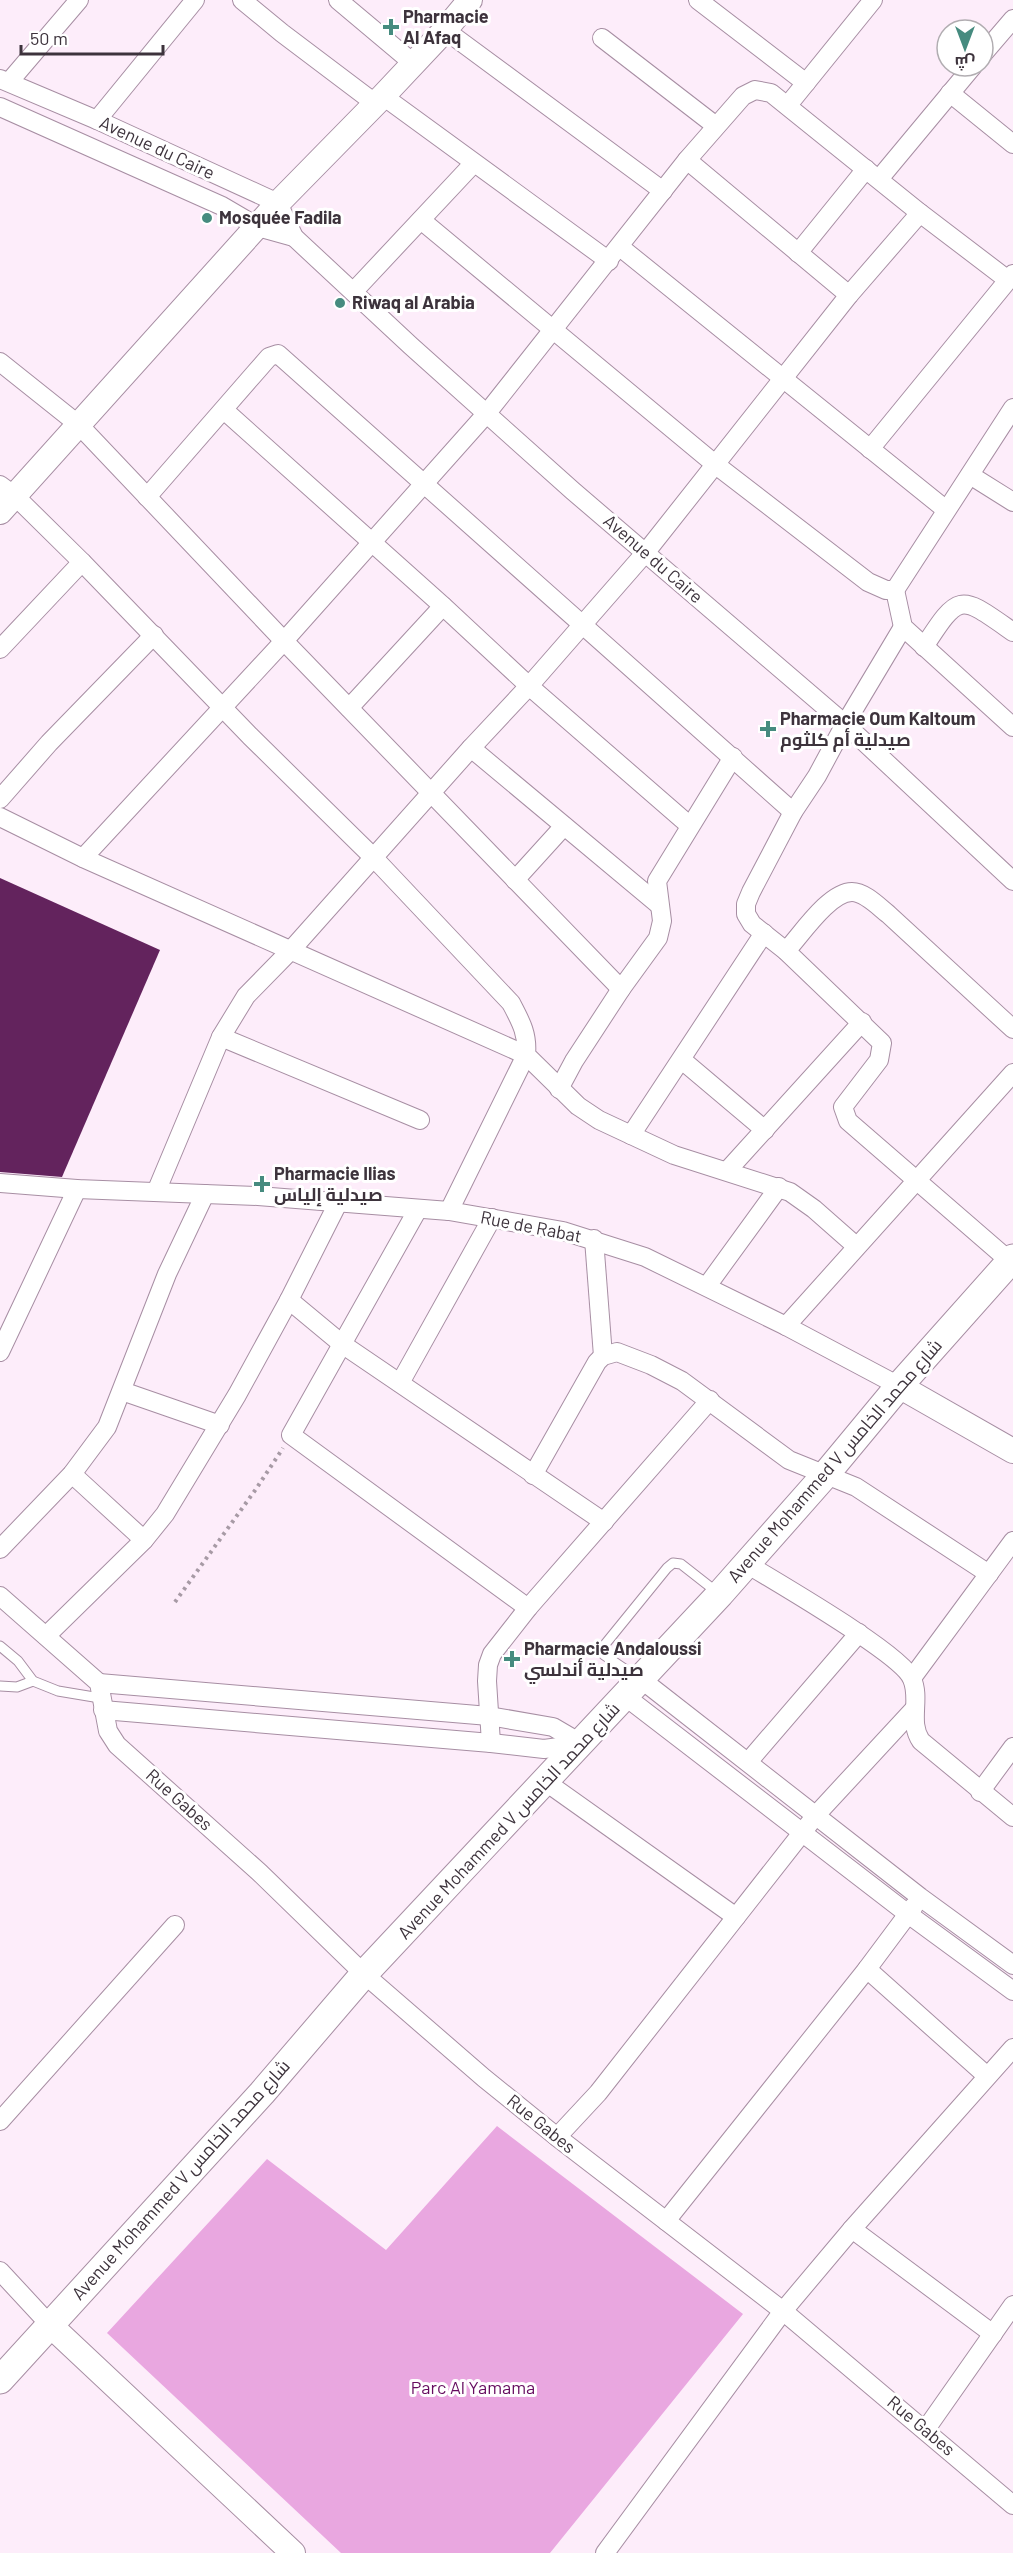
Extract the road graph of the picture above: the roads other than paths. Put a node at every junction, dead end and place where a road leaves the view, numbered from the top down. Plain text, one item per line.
1 (79, 0) edge
2 (195, 0) edge
3 (242, 0) edge
4 (338, 0) edge
5 (469, 0) edge
6 (698, 0) edge
7 (873, 0) edge
8 (1013, 19) edge
9 (445, 30) junction
10 (602, 38) dead end
11 (995, 40) edge
12 (413, 63) junction
13 (963, 78) edge
14 (5, 81) edge
15 (806, 83) junction
16 (950, 93) junction
17 (379, 100) junction
18 (788, 105) junction
19 (0, 107) edge
20 (97, 120) junction
21 (716, 126) junction
22 (1013, 144) edge
23 (687, 160) junction
24 (473, 164) junction
25 (872, 174) junction
26 (663, 191) junction
27 (278, 203) junction
28 (920, 213) junction
29 (421, 220) junction
30 (258, 227) junction
31 (294, 237) junction
32 (798, 253) junction
33 (614, 254) junction
34 (1010, 277) edge
35 (354, 291) junction
36 (849, 295) junction
37 (554, 330) junction
38 (0, 362) edge
39 (785, 378) junction
40 (1013, 408) edge
41 (224, 410) junction
42 (487, 413) junction
43 (79, 425) junction
44 (870, 449) junction
45 (716, 465) junction
46 (970, 475) junction
47 (423, 484) junction
48 (147, 496) junction
49 (5, 498) edge
50 (1013, 502) edge
51 (945, 509) junction
52 (371, 543) junction
53 (646, 552) junction
54 (82, 562) junction
55 (895, 590) junction
56 (443, 606) junction
57 (582, 626) junction
58 (903, 627) junction
59 (1013, 632) edge
60 (154, 635) junction
61 (284, 642) junction
62 (924, 646) junction
63 (0, 649) edge
64 (529, 686) junction
65 (223, 707) junction
66 (349, 708) junction
67 (844, 724) junction
68 (1013, 727) edge
69 (471, 748) junction
70 (733, 758) junction
71 (431, 793) junction
72 (0, 799) edge
73 (793, 812) junction
74 (0, 817) edge
75 (689, 825) junction
76 (564, 826) junction
77 (83, 858) junction
78 (374, 858) junction
79 (515, 880) junction
80 (1013, 881) edge
81 (658, 904) junction
82 (764, 933) junction
83 (292, 950) junction
84 (786, 951) junction
85 (621, 990) junction
86 (862, 1022) junction
87 (1013, 1029) edge
88 (221, 1037) junction
89 (526, 1055) junction
90 (682, 1060) junction
91 (1013, 1073) edge
92 (559, 1089) junction
93 (420, 1120) dead end
94 (765, 1130) junction
95 (631, 1136) junction
96 (727, 1171) junction
97 (918, 1181) junction
98 (0, 1183) edge
99 (779, 1187) junction
100 (77, 1189) junction
101 (156, 1192) junction
102 (205, 1194) junction
103 (338, 1203) junction
104 (418, 1209) junction
105 (449, 1211) junction
106 (492, 1218) junction
107 (594, 1239) junction
108 (856, 1246) junction
109 (1012, 1261) edge
110 (706, 1286) junction
111 (289, 1300) junction
112 (786, 1326) junction
113 (342, 1344) junction
114 (0, 1352) edge
115 (603, 1356) junction
116 (400, 1383) junction
117 (899, 1386) junction
118 (122, 1391) junction
119 (710, 1400) junction
120 (220, 1425) junction
121 (1013, 1450) edge
122 (72, 1474) junction
123 (826, 1474) junction
124 (533, 1475) junction
125 (604, 1522) junction
126 (144, 1540) junction
127 (1013, 1541) edge
128 (0, 1549) edge
129 (747, 1564) junction
130 (989, 1574) junction
131 (720, 1594) junction
132 (0, 1596) edge
133 (528, 1608) junction
134 (859, 1634) junction
135 (46, 1636) junction
136 (0, 1646) edge
137 (912, 1678) junction
138 (33, 1681) junction
139 (0, 1686) edge
140 (634, 1689) junction
141 (100, 1697) junction
142 (915, 1708) junction
143 (489, 1716) junction
144 (491, 1743) junction
145 (582, 1744) junction
146 (1013, 1747) edge
147 (748, 1762) junction
148 (546, 1782) junction
149 (980, 1792) junction
150 (816, 1815) junction
151 (1013, 1817) edge
152 (801, 1832) junction
153 (920, 1897) junction
154 (908, 1914) junction
155 (736, 1917) junction
156 (175, 1925) dead end
157 (1013, 1965) edge
158 (867, 1969) junction
159 (364, 1974) junction
160 (1013, 1991) edge
161 (1013, 2048) edge
162 (987, 2076) junction
163 (0, 2121) edge
164 (557, 2138) junction
165 (666, 2221) junction
166 (852, 2229) junction
167 (0, 2271) edge
168 (1013, 2306) edge
169 (783, 2311) junction
170 (50, 2325) junction
171 (993, 2334) junction
172 (0, 2380) edge
173 (926, 2429) junction
174 (1013, 2505) edge
175 (293, 2553) edge
176 (605, 2553) edge

1 - 14 street
2 - 20 street
3 - 17 street
4 - 12 street
5 - 9 street
6 - 15 street
7 - 15 street
8 - 11 street
9 - 12 street
9 - 26 street
10 - 21 street
12 - 17 street
13 - 16 street
14 - 20 street, Avenue du Caire
15 - 18 street
16 - 22 street
16 - 25 street
17 - 24 street
17 - 27 street
18 - 21 street
18 - 25 street
19 - 30 street, Avenue du Caire
20 - 27 street, Avenue du Caire
21 - 23 street
23 - 26 street
23 - 32 street
24 - 29 street
24 - 33 street
25 - 28 street
25 - 32 street
26 - 33 street
27 - 30 street
27 - 31 street, Avenue du Caire
28 - 34 street
28 - 36 street
29 - 35 street
29 - 37 street
30 - 31 street, Avenue du Caire
30 - 43 street
31 - 35 street, Avenue du Caire
32 - 36 street
33 - 37 street
33 - 39 street
34 - 44 street
35 - 42 street, Avenue du Caire
36 - 39 street
37 - 42 street
37 - 45 street
38 - 43 street
39 - 44 street
39 - 45 street
40 - 46 street
41 - 47 street
41 - 48 street
41 - 52 street
42 - 47 street
42 - 53 street, Avenue du Caire
43 - 48 street
43 - 49 street
44 - 51 street
45 - 53 street
45 - 55 street
46 - 50 street
46 - 51 street
47 - 52 street
47 - 57 street
48 - 61 street
49 - 54 street
51 - 55 street
52 - 56 street
52 - 61 street
53 - 57 street
53 - 67 street, Avenue du Caire
54 - 60 street
54 - 63 street
55 - 58 street
56 - 64 street
56 - 66 street
57 - 64 street
57 - 70 street
58 - 62 street
58 - 67 street
59 - 62 street
60 - 65 street
60 - 72 street
61 - 65 street
61 - 66 street
62 - 68 street
64 - 69 street
64 - 75 street
65 - 77 street
65 - 78 street
66 - 71 street
67 - 73 street
67 - 80 street, Avenue du Caire
69 - 71 street
69 - 76 street
70 - 73 street
70 - 75 street
71 - 78 street
71 - 79 street
73 - 82 street
74 - 77 street
75 - 81 street
76 - 79 street
76 - 81 street
77 - 83 street
78 - 83 street
78 - 89 street
79 - 85 street
81 - 85 street
82 - 84 street
82 - 90 street
83 - 88 street
83 - 89 street
84 - 86 street
84 - 87 street
85 - 92 street
86 - 94 street
86 - 97 street
88 - 93 street
88 - 101 street
89 - 92 street
89 - 105 street
90 - 94 street
90 - 95 street
91 - 97 street
92 - 95 street
94 - 96 street
95 - 96 street
96 - 99 street
97 - 108 street
97 - 109 street
98 - 100 street, Rue de Rabat
99 - 108 street
99 - 110 street
100 - 101 street, Rue de Rabat
100 - 114 street
101 - 102 street, Rue de Rabat
102 - 103 street, Rue de Rabat
102 - 118 street
103 - 104 street, Rue de Rabat
103 - 111 street
104 - 105 street, Rue de Rabat
104 - 113 street
105 - 106 street, Rue de Rabat
106 - 107 street, Rue de Rabat
106 - 116 street
107 - 110 street, Rue de Rabat
107 - 115 street
108 - 112 street
109 - 117 main road, Avenue Mohammed V شارع محمد الخامس
110 - 112 street, Rue de Rabat
111 - 113 street
111 - 120 street
112 - 117 street, Rue de Rabat
113 - 116 street
113 - 133 street
115 - 119 street
115 - 124 street
116 - 124 street
117 - 121 street, Rue de Rabat
117 - 123 main road, Avenue Mohammed V شارع محمد الخامس
118 - 120 street
118 - 122 street
119 - 123 street
119 - 125 street
120 - 126 street
122 - 126 street
122 - 128 street
123 - 129 main road, Avenue Mohammed V شارع محمد الخامس
123 - 130 street
124 - 125 street
125 - 133 street
126 - 135 street
127 - 130 street
129 - 131 main road, Avenue Mohammed V شارع محمد الخامس
129 - 134 street
130 - 137 street
131 - 140 main road, Avenue Mohammed V شارع محمد الخامس
131 - 140 lane
132 - 135 street
133 - 143 street
134 - 137 street
134 - 147 street
135 - 141 street
136 - 138 lane
137 - 142 street
138 - 139 lane
138 - 141 lane
140 - 145 main road, Avenue Mohammed V شارع محمد الخامس
140 - 147 street
140 - 152 street
141 - 143 street
141 - 144 street
141 - 159 street, Rue Gabes
142 - 149 street
142 - 150 street
143 - 144 street
143 - 145 street
144 - 145 street
145 - 148 main road, Avenue Mohammed V شارع محمد الخامس
146 - 149 street
147 - 150 street
148 - 155 street
148 - 159 main road, Avenue Mohammed V شارع محمد الخامس
149 - 151 street
150 - 152 street
150 - 153 street
152 - 154 street
152 - 155 street
153 - 154 street
153 - 157 street
154 - 158 street
154 - 160 street
155 - 164 street
156 - 163 street
158 - 162 street
158 - 165 street
159 - 164 street, Rue Gabes
159 - 170 main road, Avenue Mohammed V شارع محمد الخامس
161 - 162 street
162 - 166 street
164 - 165 street, Rue Gabes
165 - 169 street, Rue Gabes
166 - 169 street
166 - 171 street
167 - 170 street
168 - 171 street
169 - 173 street, Rue Gabes
169 - 176 street
170 - 172 main road, Avenue Mohammed V شارع محمد الخامس
170 - 175 street
171 - 173 street
173 - 174 street, Rue Gabes

